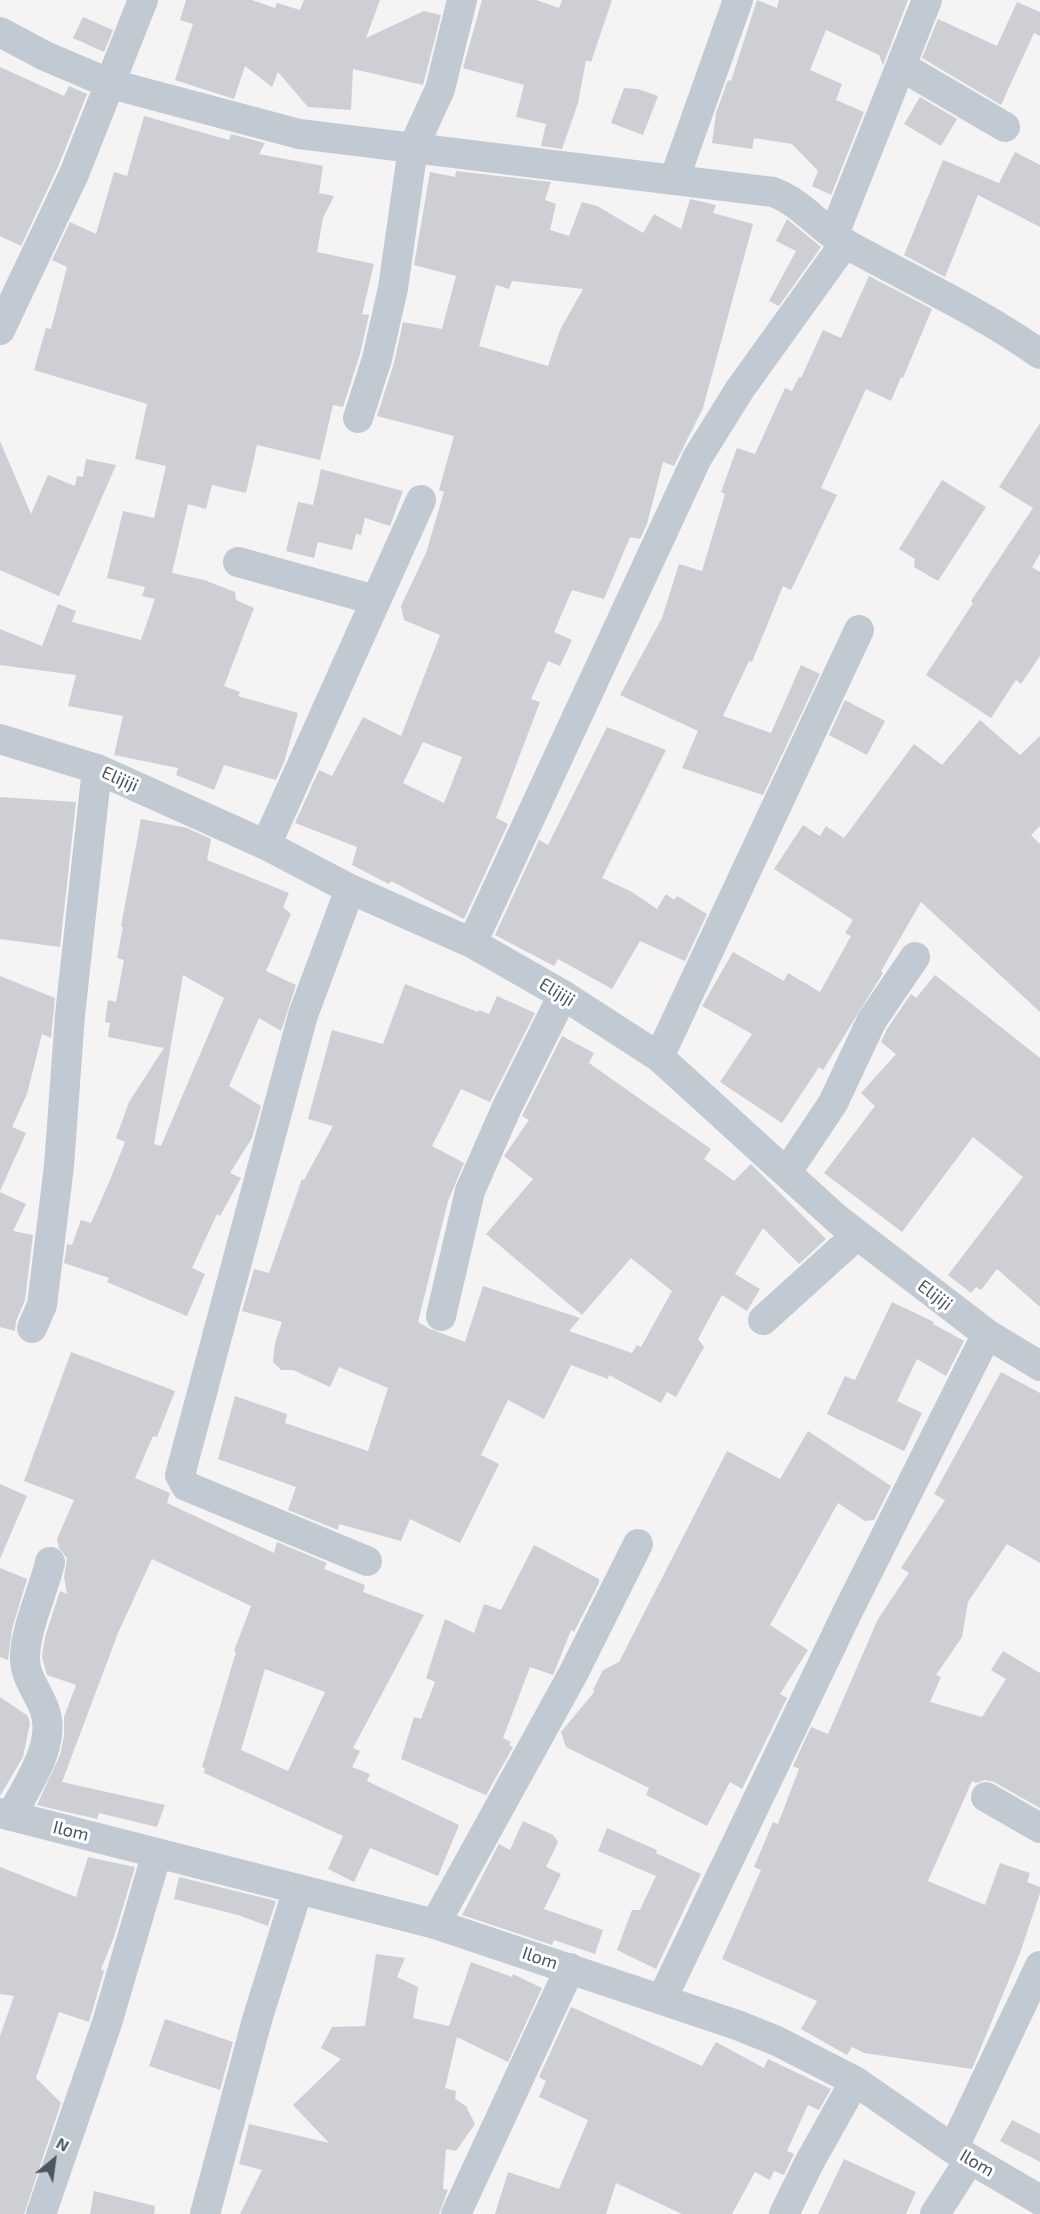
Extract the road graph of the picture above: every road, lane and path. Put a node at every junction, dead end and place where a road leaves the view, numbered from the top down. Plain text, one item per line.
1 (143, 0) edge
2 (462, 0) edge
3 (738, 0) edge
4 (927, 0) edge
5 (0, 32) edge
6 (901, 66) junction
7 (111, 84) junction
8 (1005, 128) dead end
9 (413, 148) junction
10 (674, 180) junction
11 (840, 239) junction
12 (0, 330) edge
13 (1040, 354) edge
14 (358, 418) dead end
15 (421, 500) dead end
16 (238, 562) dead end
17 (375, 600) junction
18 (859, 630) dead end
19 (0, 739) edge
20 (97, 769) junction
21 (266, 845) junction
22 (350, 889) junction
23 (472, 943) junction
24 (915, 957) dead end
25 (563, 995) junction
26 (658, 1057) junction
27 (787, 1172) junction
28 (857, 1235) junction
29 (441, 1316) dead end
30 (763, 1320) dead end
31 (32, 1328) dead end
32 (987, 1334) junction
33 (1035, 1354) edge
34 (638, 1544) dead end
35 (367, 1561) dead end
36 (50, 1562) dead end
37 (986, 1797) dead end
38 (6, 1814) edge
39 (1040, 1828) edge
40 (157, 1853) junction
41 (298, 1889) junction
42 (435, 1924) junction
43 (1040, 1966) edge
44 (570, 1968) junction
45 (662, 1999) junction
46 (855, 2081) junction
47 (962, 2154) junction
48 (1040, 2200) edge
49 (41, 2214) edge
50 (205, 2214) edge
51 (456, 2214) edge
52 (784, 2214) edge
53 (935, 2214) edge

1 - 7 street
2 - 9 street
3 - 10 street
4 - 6 street
5 - 7 street
6 - 8 street
6 - 11 street
7 - 9 street
7 - 12 street
9 - 10 street
9 - 14 street
10 - 11 street
11 - 13 street
11 - 23 street
15 - 17 street
16 - 17 street
17 - 21 street
18 - 26 street
19 - 20 street, Elijiji
20 - 21 street, Elijiji
20 - 31 street
21 - 22 street, Elijiji
22 - 23 street, Elijiji
22 - 35 street
23 - 25 street, Elijiji
24 - 27 street
25 - 26 street, Elijiji
25 - 29 street
26 - 27 street, Elijiji
27 - 28 street, Elijiji
28 - 30 street
28 - 32 street, Elijiji
32 - 33 street, Elijiji
32 - 45 street
34 - 42 street
36 - 38 street
37 - 39 street
38 - 40 street, Ilom
40 - 41 street, Ilom
40 - 49 street
41 - 42 street, Ilom
41 - 50 street
42 - 44 street, Ilom
43 - 47 street
44 - 45 street, Ilom
44 - 51 street
45 - 46 street, Ilom
46 - 47 street, Ilom
46 - 52 street
47 - 48 street, Ilom
47 - 53 street

